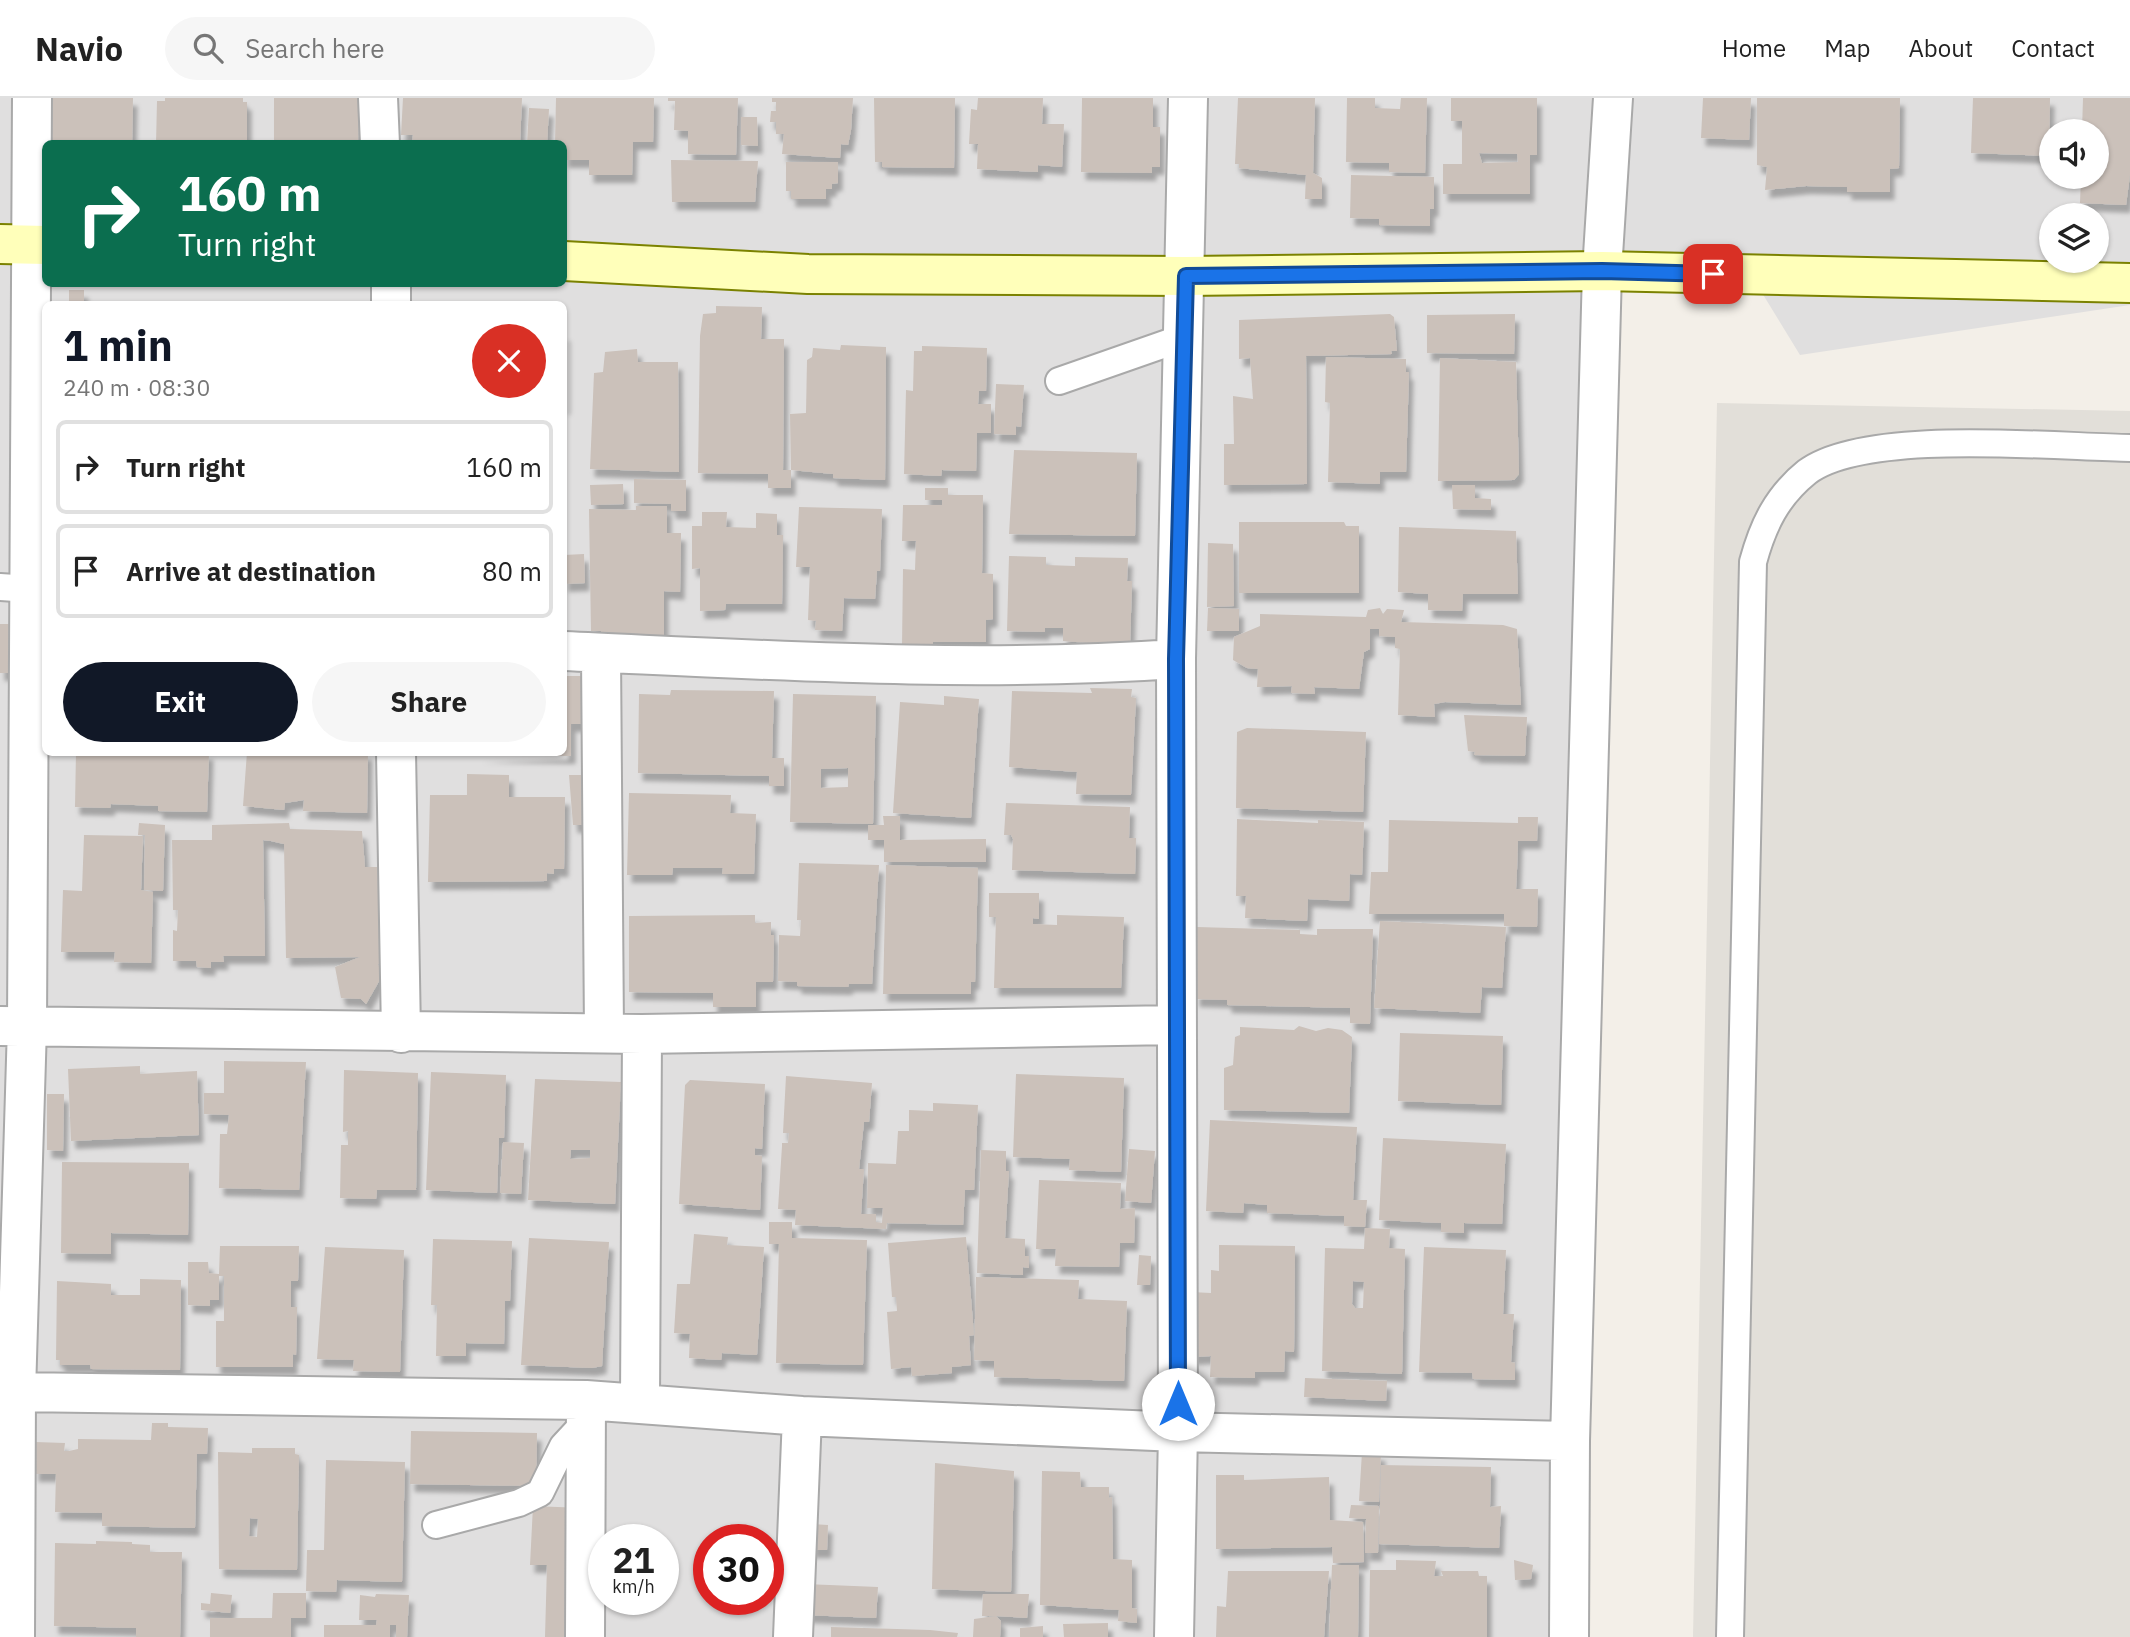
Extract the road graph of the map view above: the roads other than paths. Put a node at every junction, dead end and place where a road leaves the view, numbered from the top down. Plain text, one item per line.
1 (32, 98) edge
2 (378, 98) edge
3 (1188, 98) edge
4 (1613, 98) edge
5 (380, 140) edge
6 (26, 244) edge
7 (567, 261) edge
8 (1602, 271) junction
9 (1186, 276) junction
10 (2130, 283) edge
11 (1185, 337) junction
12 (1059, 381) dead end
13 (2130, 448) edge
14 (15, 588) edge
15 (567, 651) edge
16 (601, 655) junction
17 (1176, 659) junction
18 (396, 756) edge
19 (1175, 1025) junction
20 (14, 1026) edge
21 (604, 1032) junction
22 (401, 1033) junction
23 (642, 1034) junction
24 (16, 1392) junction
25 (640, 1401) junction
26 (586, 1414) junction
27 (802, 1416) junction
28 (1178, 1432) junction
29 (1570, 1441) junction
30 (436, 1525) dead end
31 (15, 1637) edge
32 (585, 1637) edge
33 (793, 1637) edge
34 (1174, 1637) edge
35 (1569, 1637) edge
36 (1730, 1637) edge

1 - 6 street
2 - 5 street
3 - 9 street
4 - 8 street
6 - 14 street
7 - 9 main road
8 - 9 main road
8 - 10 main road
8 - 29 street
9 - 11 street
11 - 12 lane
11 - 17 street
13 - 36 lane
14 - 20 street
15 - 16 street
16 - 17 street
16 - 21 street
17 - 19 street
18 - 22 street
19 - 23 street
19 - 28 street
20 - 22 street
20 - 24 street
21 - 22 street
21 - 23 street
23 - 25 street
24 - 26 street
24 - 31 street
25 - 26 street
25 - 27 street
26 - 30 lane
26 - 32 street
27 - 28 street
27 - 33 street
28 - 29 street
28 - 34 street
29 - 35 street

